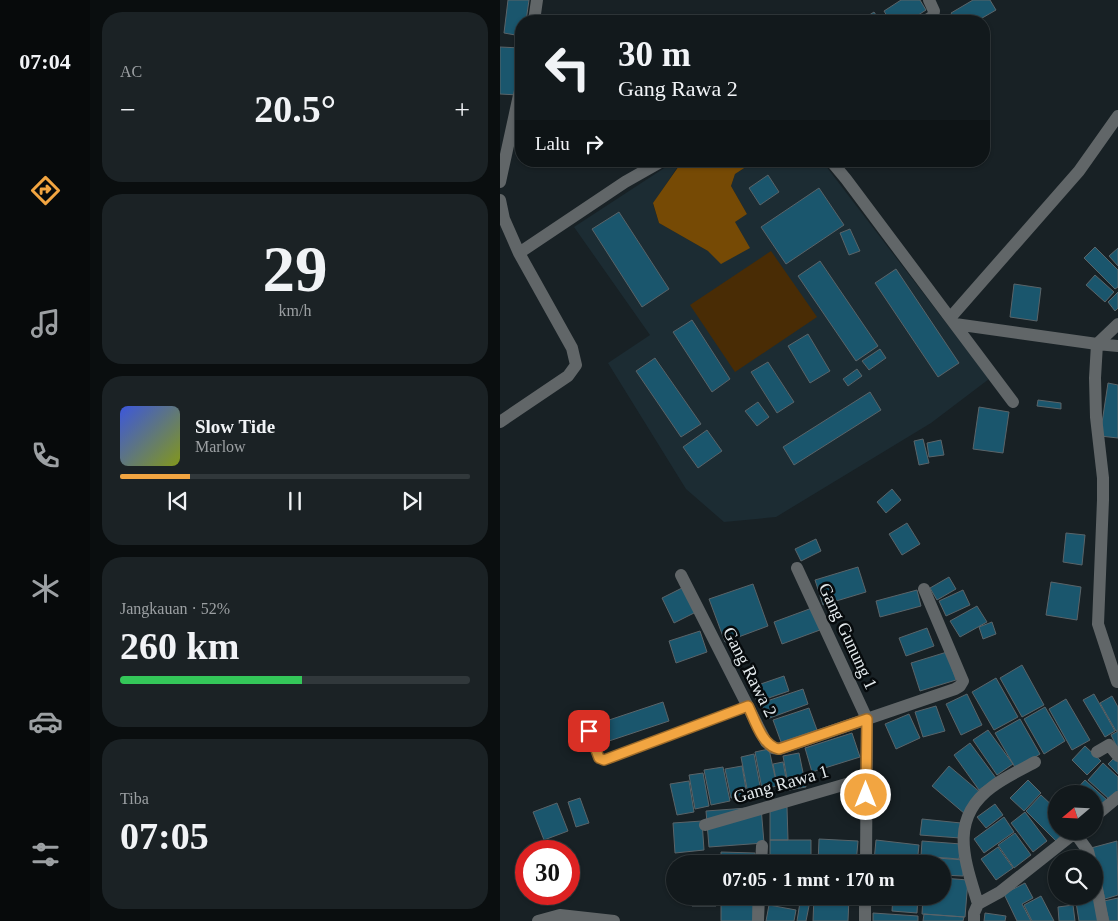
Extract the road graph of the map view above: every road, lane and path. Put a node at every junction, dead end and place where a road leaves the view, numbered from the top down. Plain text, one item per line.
1 (537, 0) edge
2 (929, 0) edge
3 (535, 15) edge
4 (933, 15) edge
5 (515, 113) edge
6 (1118, 116) edge
7 (651, 167) edge
8 (836, 167) edge
9 (500, 182) edge
10 (500, 200) edge
11 (519, 253) junction
12 (952, 321) junction
13 (1118, 324) edge
14 (1097, 344) junction
15 (1118, 346) edge
16 (1013, 402) dead end
17 (500, 422) edge
18 (798, 568) dead end
19 (680, 575) dead end
20 (924, 589) dead end
21 (1117, 682) edge
22 (748, 706) junction
23 (867, 719) junction
24 (589, 731) dead end
25 (1097, 752) dead end
26 (1118, 756) edge
27 (1035, 762) dead end
28 (867, 778) junction
29 (1118, 797) edge
30 (1103, 810) edge
31 (705, 824) dead end
32 (1066, 840) edge
33 (762, 846) dead end
34 (762, 855) edge
35 (866, 855) edge
36 (978, 904) junction
37 (759, 905) edge
38 (865, 905) edge
39 (1100, 905) edge
40 (538, 921) edge
41 (614, 921) edge
42 (758, 921) edge
43 (865, 921) edge
44 (974, 921) edge
45 (1103, 921) edge

1 - 3 street
2 - 4 street
5 - 9 street
6 - 12 street
7 - 11 street
8 - 12 street
10 - 11 street
11 - 17 street
12 - 14 street
12 - 16 street
13 - 14 street
14 - 15 street
14 - 21 street
18 - 23 street, Gang Gunung 1
19 - 22 street, Gang Rawa 2
20 - 23 street, Gang Rawa 2
22 - 23 street, Gang Rawa 2
22 - 24 lane
23 - 28 street
25 - 26 street
27 - 36 street
28 - 31 street, Gang Rawa 1
28 - 35 street
29 - 30 street
32 - 36 street
33 - 34 street
36 - 44 street
37 - 42 street
38 - 43 street
39 - 45 street
40 - 41 street

